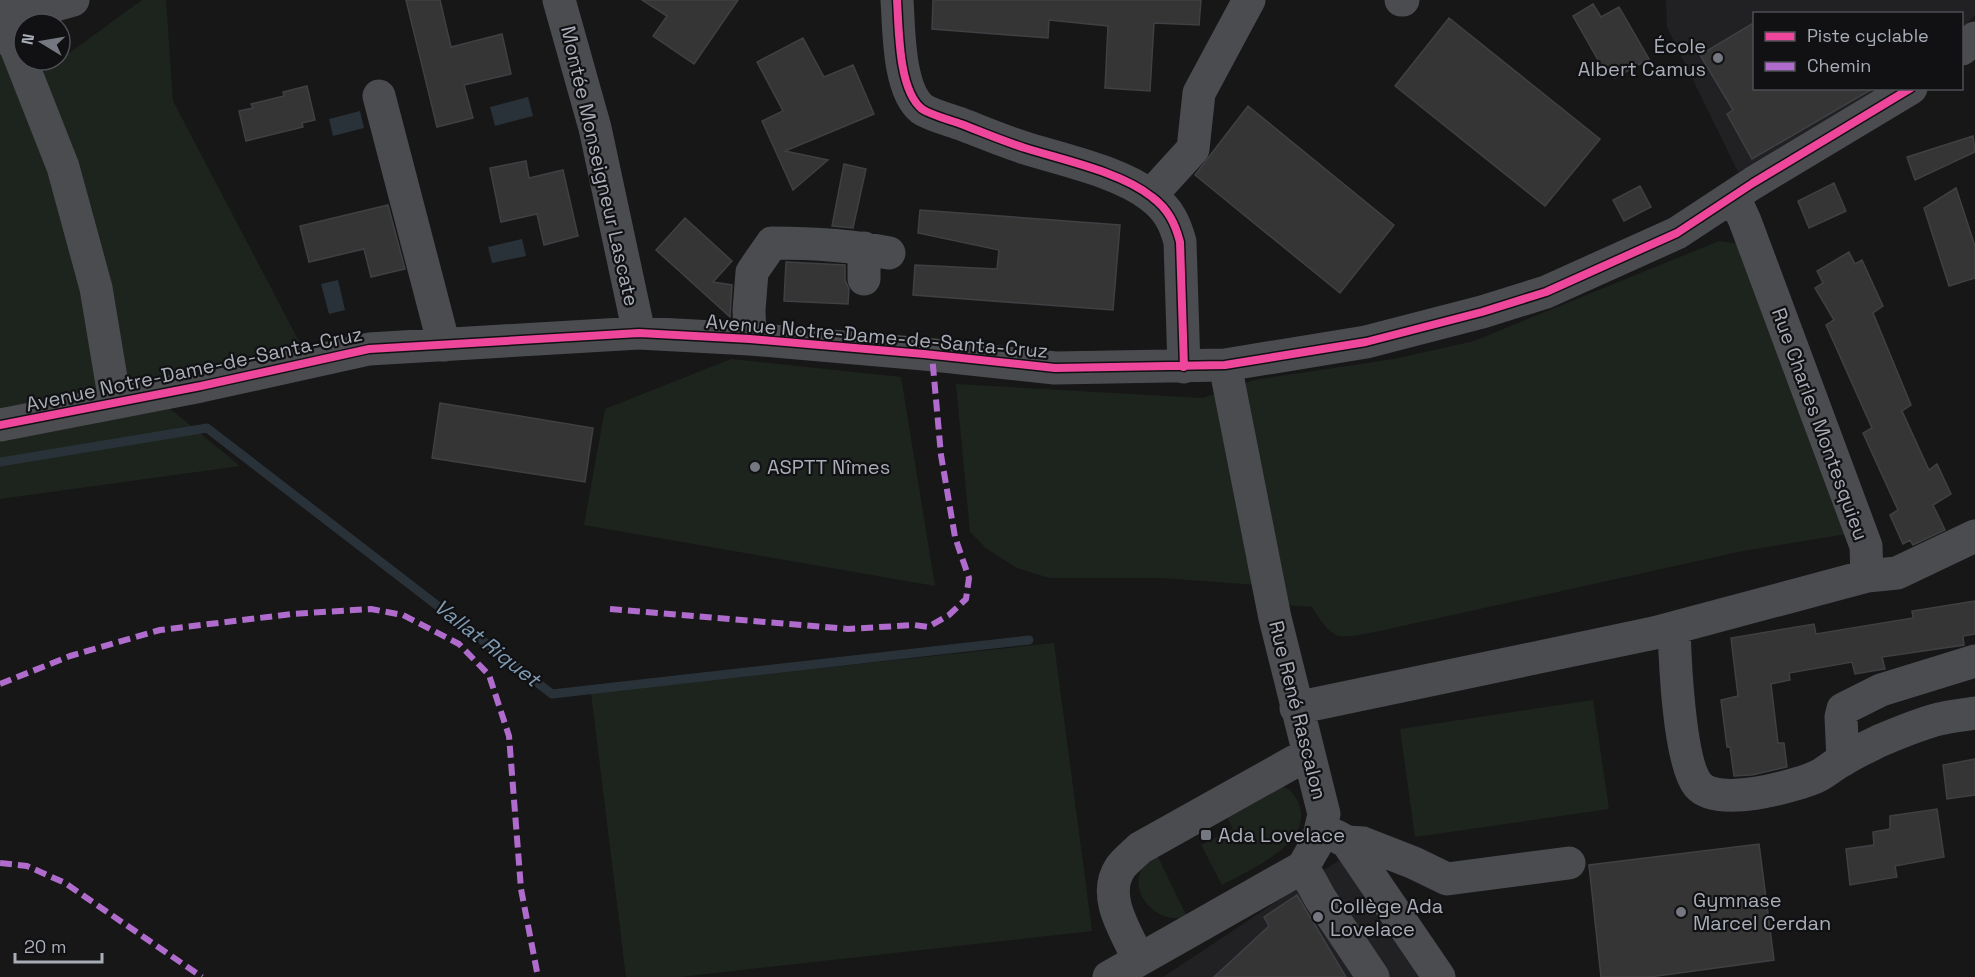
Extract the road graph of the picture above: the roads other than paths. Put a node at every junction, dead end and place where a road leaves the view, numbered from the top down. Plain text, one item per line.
1 (73, 0) edge
2 (560, 0) edge
3 (897, 0) edge
4 (1249, 0) edge
5 (0, 7) edge
6 (30, 12) edge
7 (1975, 38) edge
8 (12, 40) edge
9 (1963, 48) edge
10 (25, 72) edge
11 (1908, 90) edge
12 (379, 96) dead end
13 (1151, 195) junction
14 (1734, 197) junction
15 (872, 260) dead end
16 (639, 333) junction
17 (750, 339) junction
18 (444, 345) junction
19 (1225, 365) junction
20 (1184, 367) junction
21 (115, 402) junction
22 (0, 425) edge
23 (1975, 536) edge
24 (1867, 576) junction
25 (1674, 628) junction
26 (1975, 661) edge
27 (1296, 708) junction
28 (1975, 713) edge
29 (1308, 754) junction
30 (1843, 760) junction
31 (1334, 835) junction
32 (1569, 863) dead end
33 (1304, 867) junction
34 (1139, 960) junction
35 (1109, 977) edge
36 (1373, 977) edge
37 (1439, 977) edge

1 - 6 street
2 - 16 street, Montée Monseigneur Lascate
3 - 13 street
4 - 13 street
5 - 8 street
7 - 9 street
10 - 21 street
11 - 14 street, Avenue Notre-Dame-de-Santa-Cruz
12 - 18 street
13 - 20 street
14 - 19 street, Avenue Notre-Dame-de-Santa-Cruz
14 - 24 street, Rue Charles Montesquieu
15 - 17 street
16 - 17 street, Avenue Notre-Dame-de-Santa-Cruz
16 - 18 street, Avenue Notre-Dame-de-Santa-Cruz
17 - 20 street, Avenue Notre-Dame-de-Santa-Cruz
18 - 21 street, Avenue Notre-Dame-de-Santa-Cruz
19 - 20 street, Avenue Notre-Dame-de-Santa-Cruz
19 - 27 street, Rue René Rascalon
21 - 22 street, Avenue Notre-Dame-de-Santa-Cruz
23 - 24 street
24 - 25 street
25 - 27 street
25 - 30 street
26 - 30 street
27 - 29 street, Rue René Rascalon
28 - 30 street
29 - 31 street, Rue René Rascalon
29 - 34 street
31 - 32 street
31 - 33 street, Rue René Rascalon
31 - 37 street
33 - 34 street
33 - 36 street
34 - 35 street

